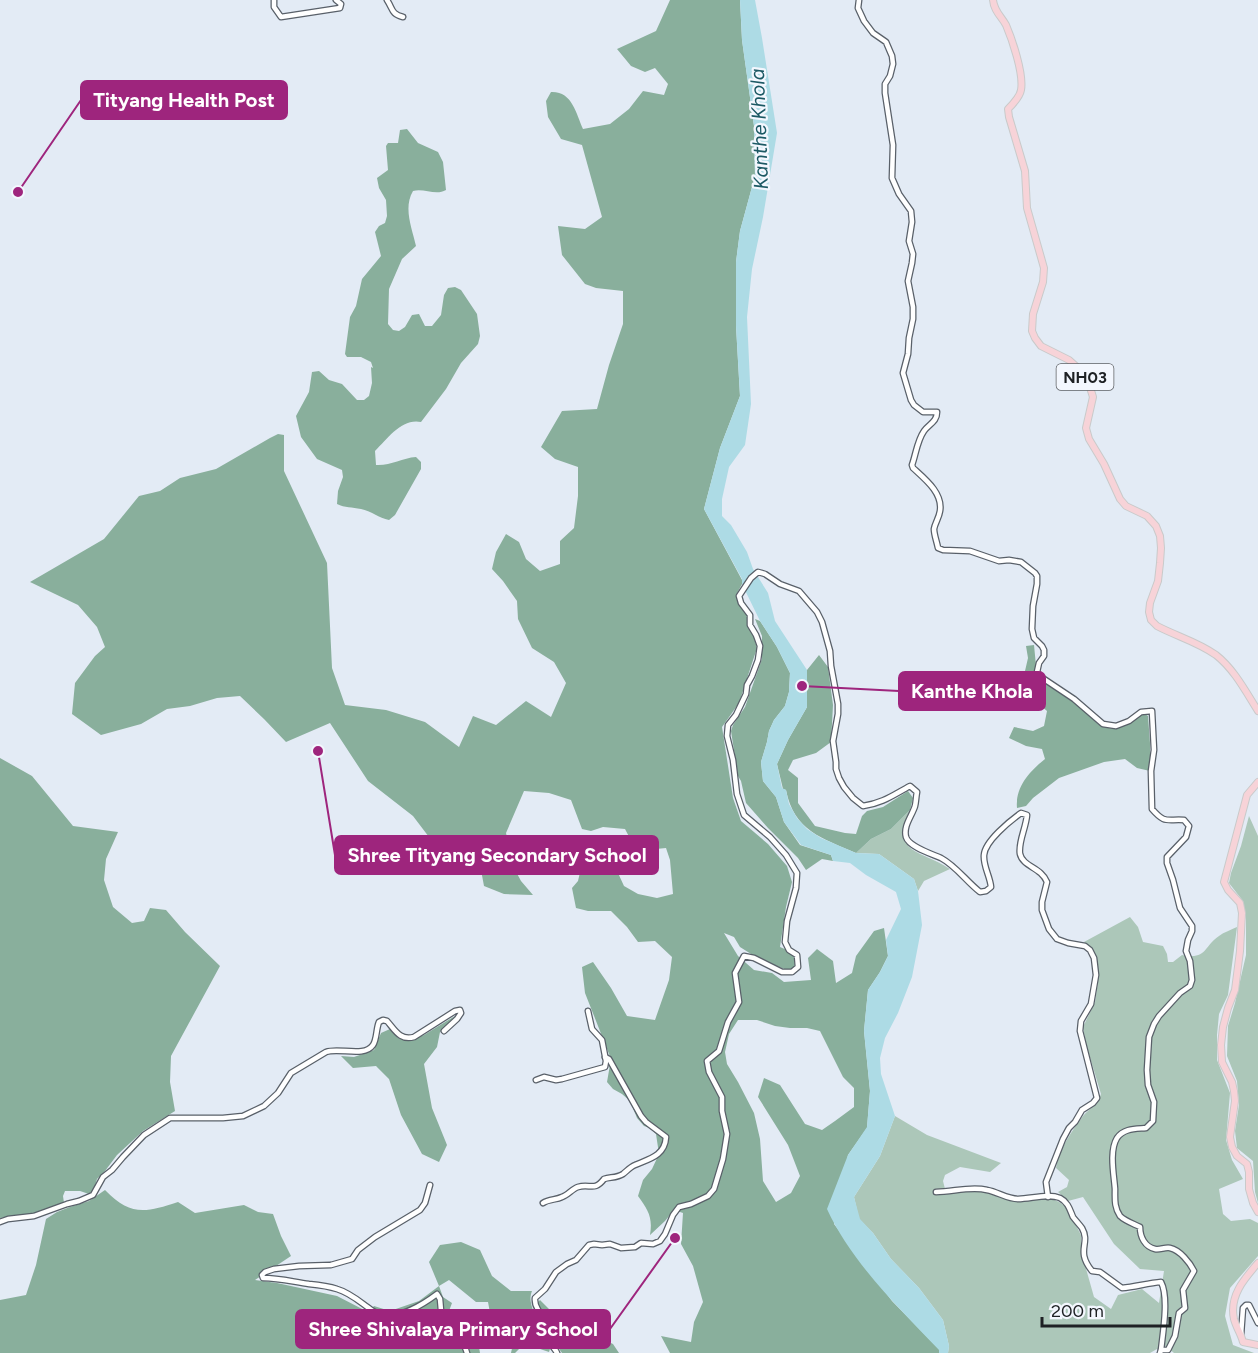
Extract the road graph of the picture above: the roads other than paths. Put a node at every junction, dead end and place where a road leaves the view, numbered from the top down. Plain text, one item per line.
1 (274, 0) edge
2 (336, 0) edge
3 (387, 0) edge
4 (859, 0) edge
5 (993, 0) edge
6 (403, 17) dead end
7 (1258, 711) edge
8 (1258, 782) edge
9 (588, 1011) dead end
10 (444, 1031) dead end
11 (605, 1057) junction
12 (536, 1080) dead end
13 (430, 1185) dead end
14 (936, 1192) dead end
15 (1048, 1197) junction
16 (543, 1203) dead end
17 (1258, 1212) edge
18 (0, 1222) edge
19 (1258, 1263) edge
20 (1258, 1323) edge
21 (1241, 1335) junction
22 (1258, 1345) edge
23 (1161, 1351) edge
24 (467, 1353) edge
25 (556, 1353) edge

1 - 2 street
3 - 6 street
4 - 23 street
5 - 7 main road, NH03
8 - 17 main road
9 - 11 street
10 - 18 street
11 - 12 street
11 - 16 street
13 - 24 street
14 - 15 street
15 - 23 street
15 - 25 street
19 - 21 main road
20 - 21 street
21 - 22 main road

